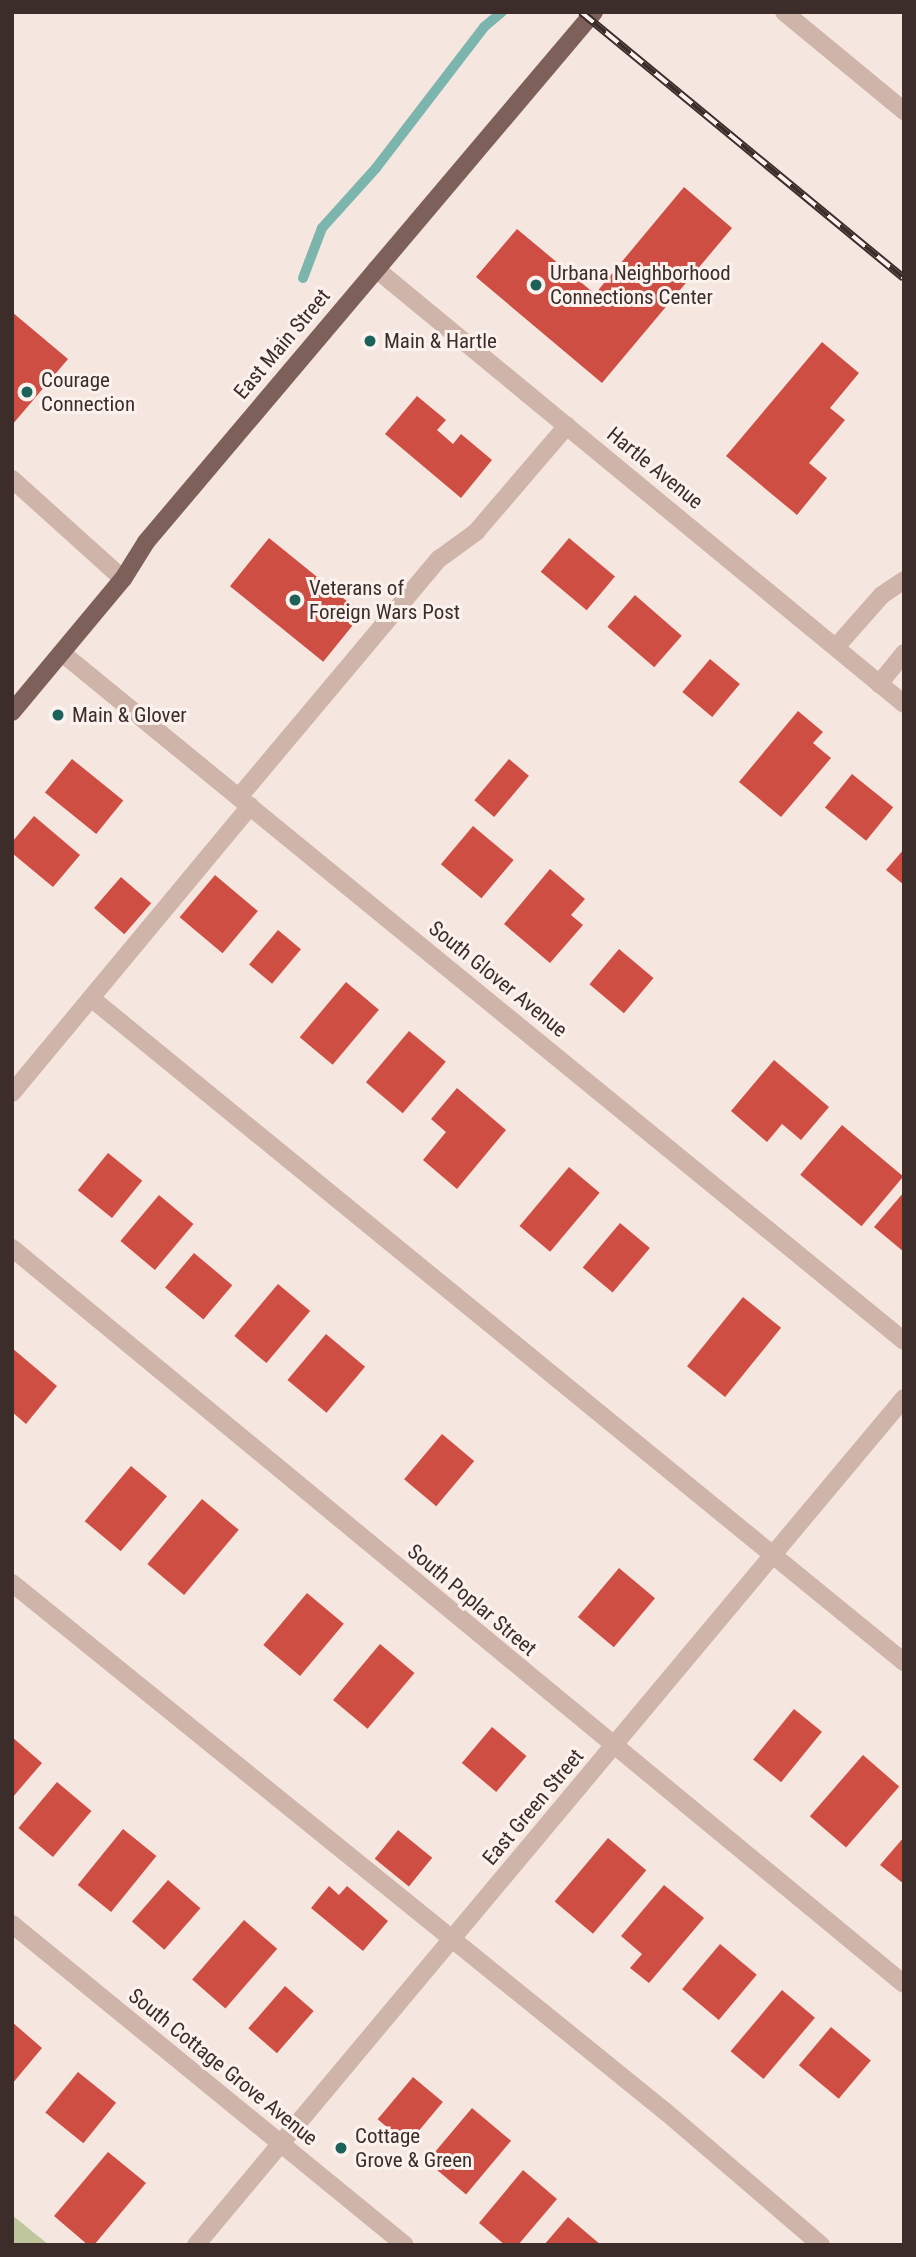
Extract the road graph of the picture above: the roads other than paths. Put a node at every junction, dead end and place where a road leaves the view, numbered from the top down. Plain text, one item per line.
1 (594, 12) edge
2 (784, 12) edge
3 (904, 111) edge
4 (376, 269) junction
5 (567, 426) junction
6 (12, 480) edge
7 (123, 579) junction
8 (904, 580) edge
9 (836, 647) junction
10 (62, 653) junction
11 (904, 653) edge
12 (879, 684) junction
13 (904, 704) edge
14 (12, 712) edge
15 (245, 802) junction
16 (91, 998) junction
17 (12, 1093) edge
18 (12, 1248) edge
19 (904, 1341) edge
20 (904, 1398) edge
21 (772, 1555) junction
22 (12, 1583) edge
23 (904, 1662) edge
24 (614, 1747) junction
25 (12, 1924) edge
26 (451, 1941) junction
27 (904, 1984) edge
28 (281, 2143) junction
29 (196, 2245) edge
30 (405, 2245) edge
31 (821, 2245) edge

1 - 4 main road, East Main Street
2 - 3 street
4 - 5 street, Hartle Avenue
4 - 7 main road, East Main Street
5 - 9 street, Hartle Avenue
5 - 15 street
6 - 7 street
7 - 10 main road, East Main Street
8 - 9 street
9 - 12 street, Hartle Avenue
10 - 14 main road, East Main Street
10 - 15 street, South Glover Avenue
11 - 12 street
12 - 13 street, Hartle Avenue
15 - 16 street
15 - 19 street, South Glover Avenue
16 - 17 street
16 - 21 street
18 - 24 street, South Poplar Street
20 - 21 street, East Green Street
21 - 23 street
21 - 24 street, East Green Street
22 - 26 street
24 - 26 street, East Green Street
24 - 27 street, South Poplar Street
25 - 28 street, South Cottage Grove Avenue
26 - 28 street, East Green Street
26 - 31 street
28 - 29 street, East Green Street
28 - 30 street, South Cottage Grove Avenue

